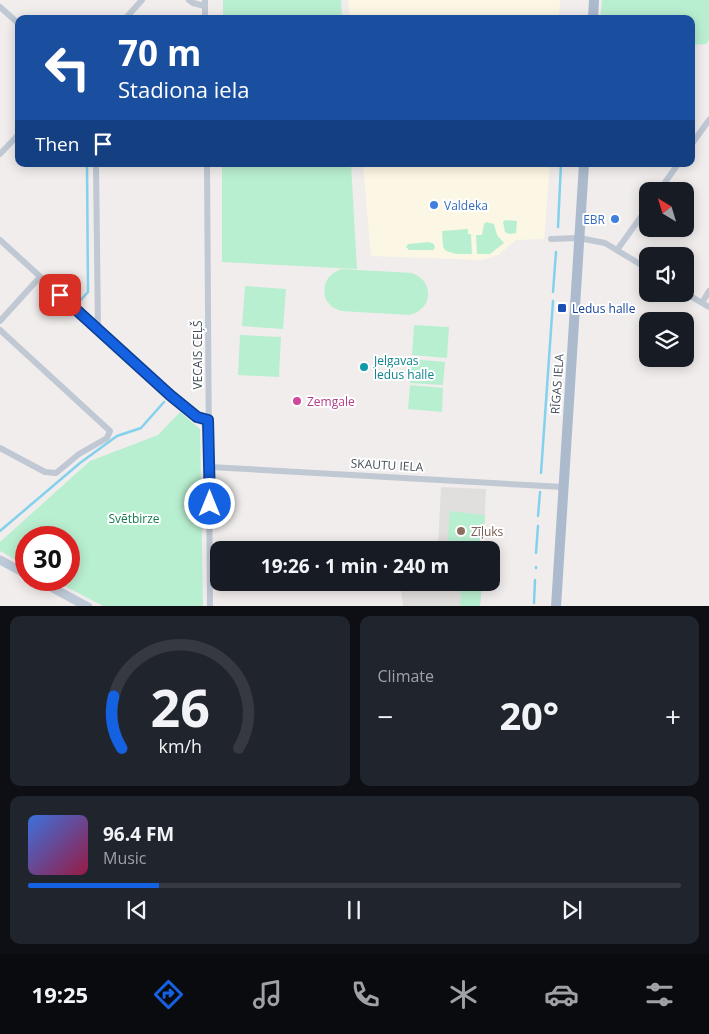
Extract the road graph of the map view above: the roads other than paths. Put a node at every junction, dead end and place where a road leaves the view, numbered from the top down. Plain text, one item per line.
1 (142, 0) edge
2 (189, 0) edge
3 (594, 0) edge
4 (205, 3) edge
5 (0, 7) edge
6 (129, 15) edge
7 (593, 15) edge
8 (15, 20) edge
9 (709, 120) edge
10 (15, 138) edge
11 (695, 139) edge
12 (0, 154) edge
13 (96, 167) edge
14 (207, 167) edge
15 (584, 167) edge
16 (676, 167) edge
17 (665, 182) edge
18 (639, 219) edge
19 (579, 238) junction
20 (551, 239) dead end
21 (0, 240) edge
22 (617, 250) junction
23 (639, 263) edge
24 (40, 276) junction
25 (709, 291) edge
26 (694, 298) edge
27 (702, 303) junction
28 (709, 307) edge
29 (0, 321) edge
30 (0, 330) edge
31 (98, 330) junction
32 (208, 420) junction
33 (0, 448) edge
34 (210, 467) junction
35 (563, 488) junction
36 (0, 560) edge
37 (15, 568) edge
38 (59, 591) edge
39 (88, 606) edge
40 (210, 606) edge
41 (556, 606) edge

1 - 6 street
2 - 4 street
3 - 7 main road
5 - 8 street
9 - 11 street
10 - 12 street
13 - 31 street
14 - 32 street, VECAIS CEĻŠ
15 - 19 main road, RĪGAS IELA
16 - 17 street
18 - 22 street
19 - 20 street
19 - 22 street
19 - 35 main road, RĪGAS IELA
21 - 24 street
22 - 23 street
24 - 29 street
24 - 31 street
25 - 27 street
26 - 27 street
27 - 28 street
30 - 33 street
31 - 32 street
32 - 34 street, VECAIS CEĻŠ
34 - 35 street, SKAUTU IELA
34 - 40 street, VECAIS CEĻŠ
35 - 41 main road, RĪGAS IELA
36 - 37 main road
38 - 39 main road

